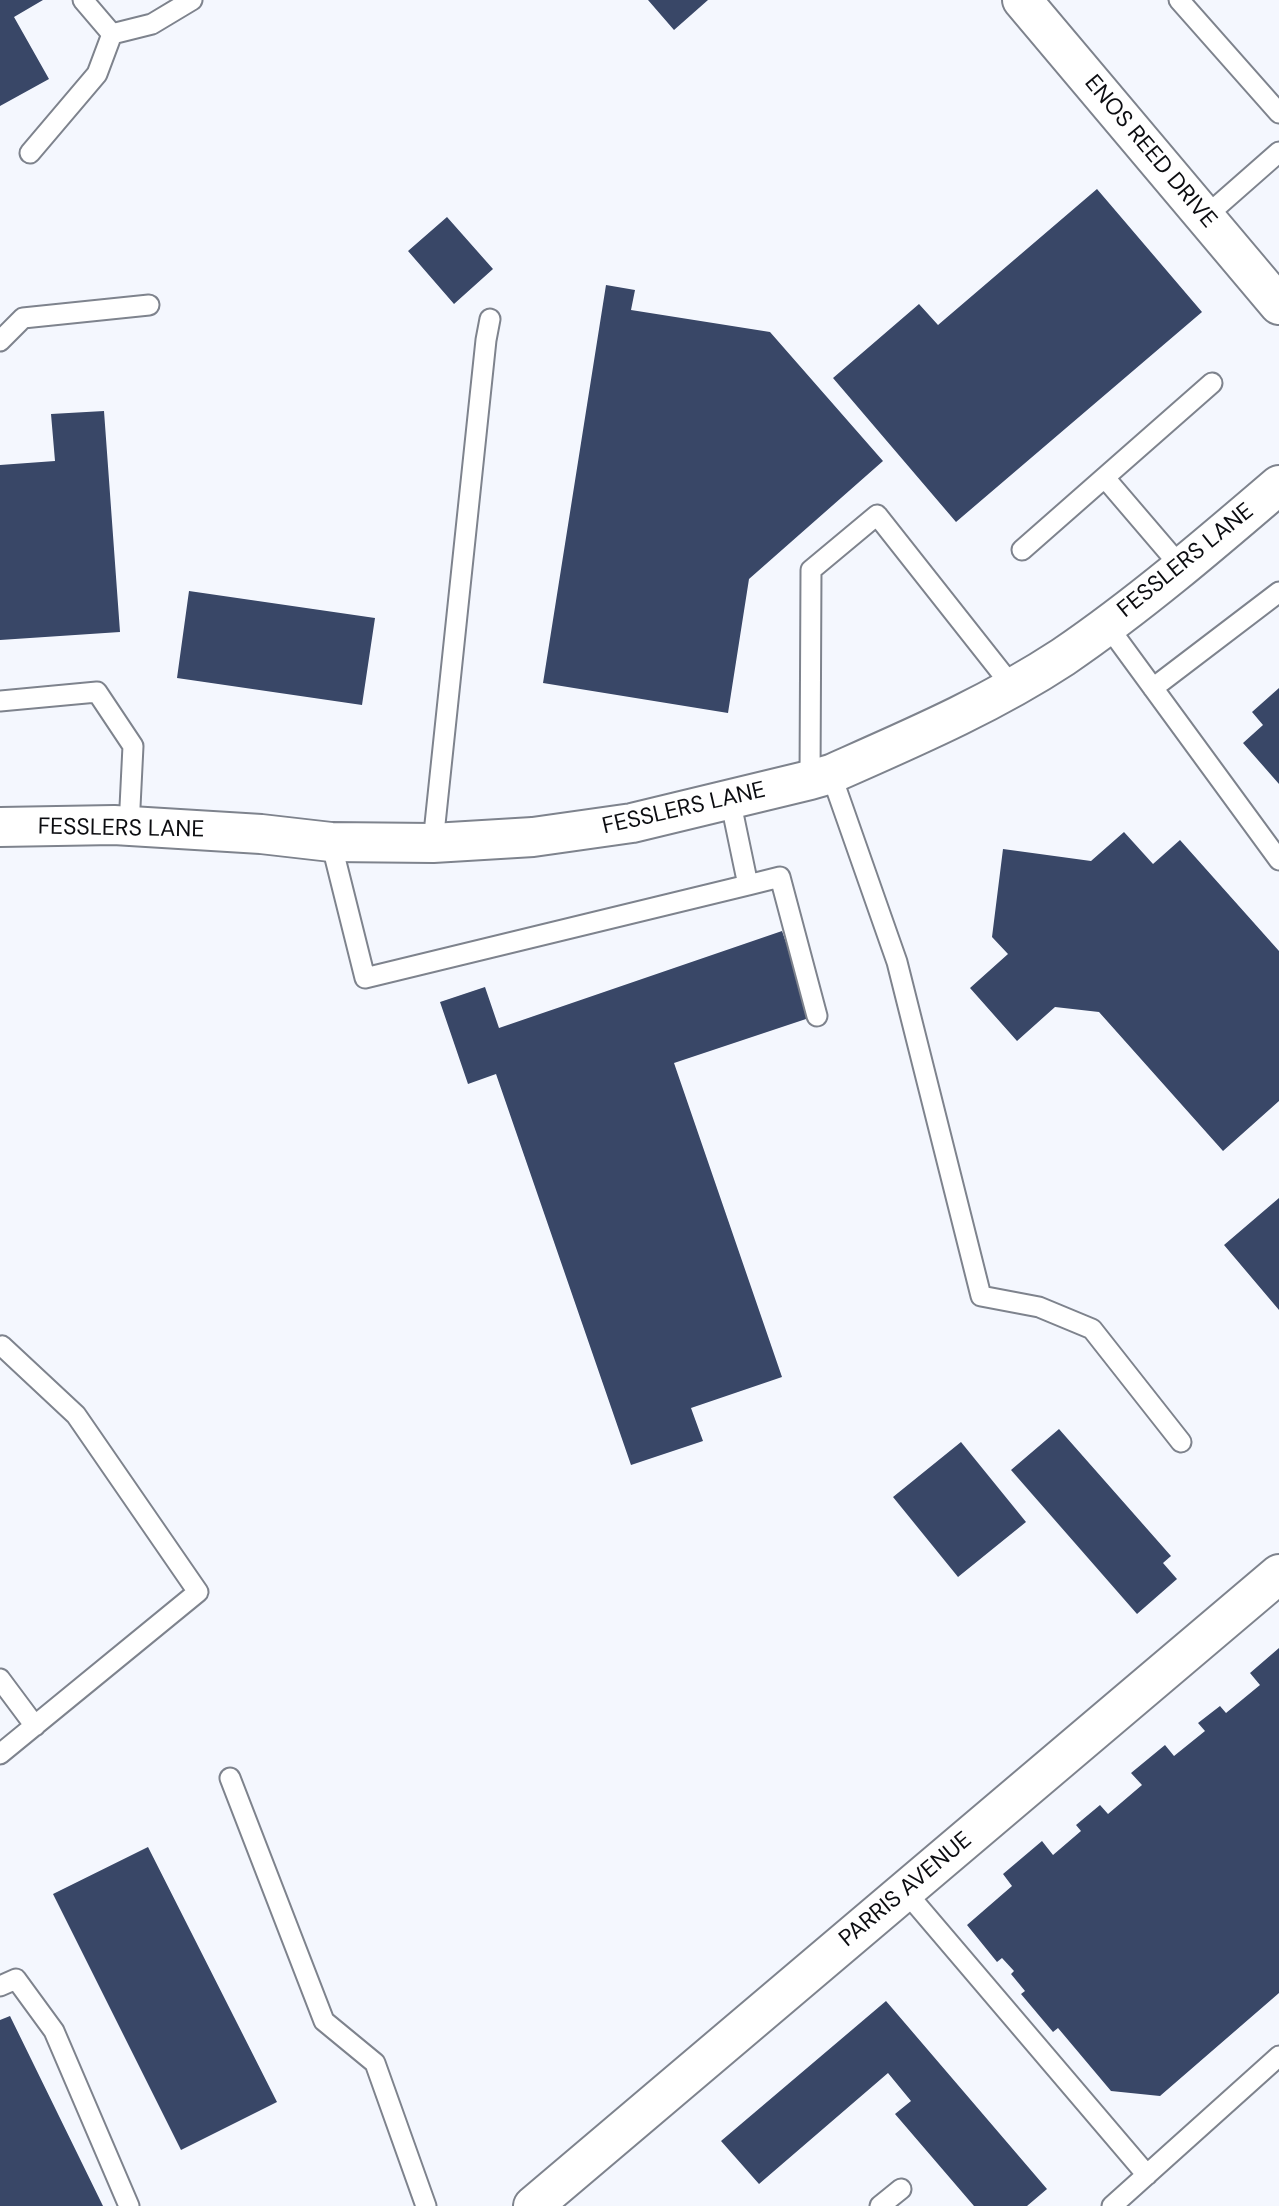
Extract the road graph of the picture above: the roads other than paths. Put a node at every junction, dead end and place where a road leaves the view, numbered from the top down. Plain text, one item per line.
1 (83, 0) edge
2 (192, 0) edge
3 (1022, 0) edge
4 (1179, 0) edge
5 (112, 34) junction
6 (1279, 113) edge
7 (1279, 152) edge
8 (30, 153) dead end
9 (1205, 217) junction
10 (149, 304) dead end
11 (1279, 305) edge
12 (490, 319) dead end
13 (0, 341) edge
14 (1212, 383) dead end
15 (1105, 478) junction
16 (1279, 485) edge
17 (1023, 550) dead end
18 (1182, 568) junction
19 (1279, 592) edge
20 (1107, 625) junction
21 (1012, 686) junction
22 (1153, 688) junction
23 (0, 701) edge
24 (820, 777) junction
25 (730, 799) junction
26 (0, 827) edge
27 (129, 827) junction
28 (331, 842) junction
29 (433, 843) junction
30 (1279, 860) edge
31 (748, 885) junction
32 (817, 1016) dead end
33 (0, 1347) edge
34 (1181, 1442) dead end
35 (1279, 1574) edge
36 (0, 1679) edge
37 (35, 1726) junction
38 (0, 1754) edge
39 (230, 1778) dead end
40 (905, 1891) junction
41 (0, 1986) edge
42 (1279, 2056) edge
43 (1147, 2175) junction
44 (901, 2189) dead end
45 (129, 2206) edge
46 (426, 2206) edge
47 (533, 2206) edge
48 (880, 2206) edge
49 (1112, 2206) edge

1 - 5 lane
2 - 5 lane
3 - 9 street, ENOS REED DRIVE
4 - 6 lane
5 - 8 lane
7 - 9 lane
9 - 11 street, ENOS REED DRIVE
10 - 13 lane
12 - 29 lane
14 - 15 lane
15 - 17 lane
15 - 18 lane
16 - 18 street, FESSLERS LANE
18 - 20 street, FESSLERS LANE
19 - 22 lane
20 - 21 street, FESSLERS LANE
20 - 22 lane
21 - 24 street, FESSLERS LANE
21 - 24 lane
22 - 30 lane
23 - 27 lane
24 - 25 street, FESSLERS LANE
24 - 34 lane
25 - 29 street, FESSLERS LANE
25 - 31 lane
26 - 27 street, FESSLERS LANE
27 - 28 street, FESSLERS LANE
28 - 29 street, FESSLERS LANE
28 - 31 lane
31 - 32 lane
33 - 37 lane
35 - 40 street, PARRIS AVENUE
36 - 37 lane
37 - 38 lane
39 - 46 lane
40 - 43 lane
40 - 47 street, PARRIS AVENUE
41 - 45 lane
42 - 43 lane
43 - 49 lane
44 - 48 lane

